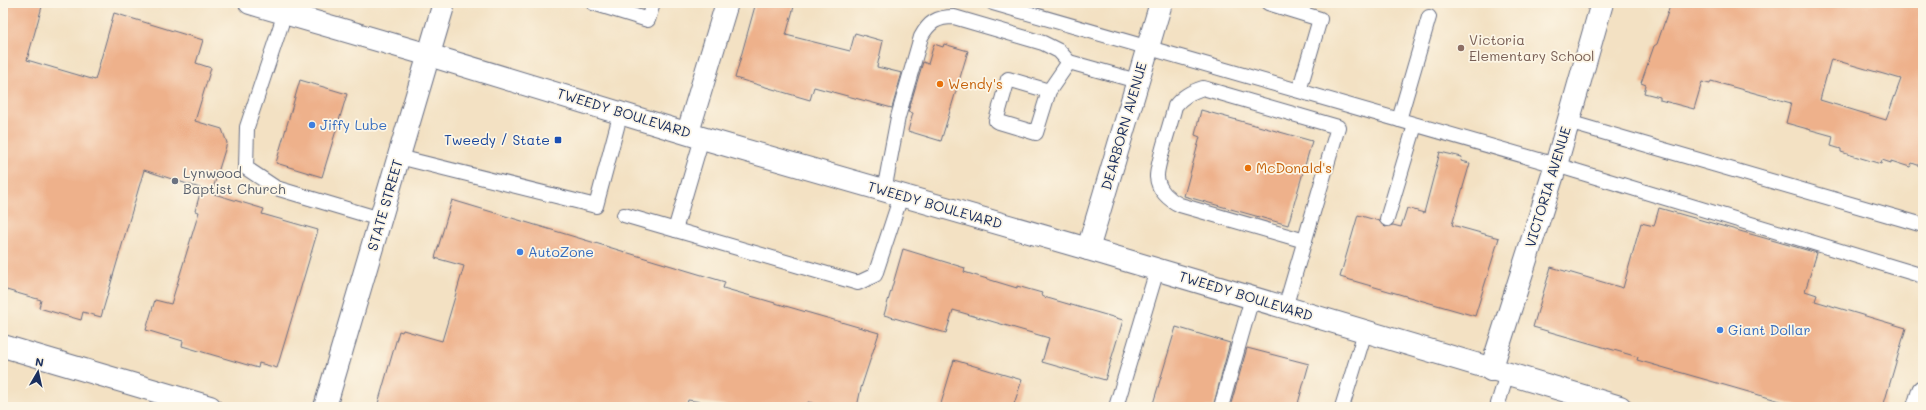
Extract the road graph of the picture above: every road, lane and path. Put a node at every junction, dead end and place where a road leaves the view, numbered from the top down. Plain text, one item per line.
1 (250, 3) edge
2 (444, 3) edge
3 (593, 3) edge
4 (654, 3) edge
5 (727, 3) edge
6 (993, 3) edge
7 (1161, 3) edge
8 (1268, 3) edge
9 (1602, 3) edge
10 (285, 13) junction
11 (1429, 17) dead end
12 (1147, 48) junction
13 (429, 55) junction
14 (1069, 62) junction
15 (1137, 81) junction
16 (1299, 91) junction
17 (1048, 92) dead end
18 (621, 112) junction
19 (1399, 120) junction
20 (1568, 122) junction
21 (1415, 125) junction
22 (695, 135) junction
23 (399, 157) junction
24 (1556, 165) junction
25 (892, 193) junction
26 (624, 215) dead end
27 (1387, 218) dead end
28 (380, 219) junction
29 (1923, 225) edge
30 (675, 230) junction
31 (1305, 241) junction
32 (1088, 249) junction
33 (1157, 270) junction
34 (1923, 276) edge
35 (1252, 298) junction
36 (1285, 308) junction
37 (1365, 332) junction
38 (3, 346) edge
39 (1499, 372) junction
40 (1923, 391) edge
41 (210, 407) edge
42 (325, 407) edge
43 (1116, 407) edge
44 (1221, 407) edge
45 (1342, 407) edge
46 (1497, 407) edge
47 (1620, 407) edge
48 (1918, 407) edge

1 - 10 main road, TWEEDY BOULEVARD
2 - 13 main road, STATE STREET
3 - 4 lane
5 - 22 main road
6 - 12 lane
7 - 12 main road, DEARBORN AVENUE
8 - 16 lane
9 - 20 main road, VICTORIA AVENUE
10 - 13 main road, TWEEDY BOULEVARD
10 - 28 lane
11 - 19 lane
12 - 15 main road, DEARBORN AVENUE
12 - 16 lane
13 - 18 main road, TWEEDY BOULEVARD
13 - 23 main road, STATE STREET
14 - 15 lane
14 - 17 lane
14 - 25 lane
15 - 32 main road, DEARBORN AVENUE
16 - 19 lane
18 - 22 main road, TWEEDY BOULEVARD
18 - 23 lane
19 - 21 lane
20 - 24 main road, VICTORIA AVENUE
20 - 29 lane
21 - 24 lane
21 - 27 lane
22 - 25 main road, TWEEDY BOULEVARD
22 - 30 lane
23 - 28 main road, STATE STREET
24 - 34 lane
24 - 39 main road, VICTORIA AVENUE
25 - 30 lane
25 - 32 main road, TWEEDY BOULEVARD
26 - 30 lane
28 - 42 main road, STATE STREET
31 - 31 lane
31 - 36 lane
32 - 33 main road, TWEEDY BOULEVARD
33 - 35 main road, TWEEDY BOULEVARD
33 - 43 lane
35 - 36 main road, TWEEDY BOULEVARD
35 - 44 lane
36 - 37 main road, TWEEDY BOULEVARD
37 - 39 main road, TWEEDY BOULEVARD
37 - 45 lane
38 - 41 main road
39 - 46 lane
39 - 47 main road, TWEEDY BOULEVARD
40 - 48 main road

